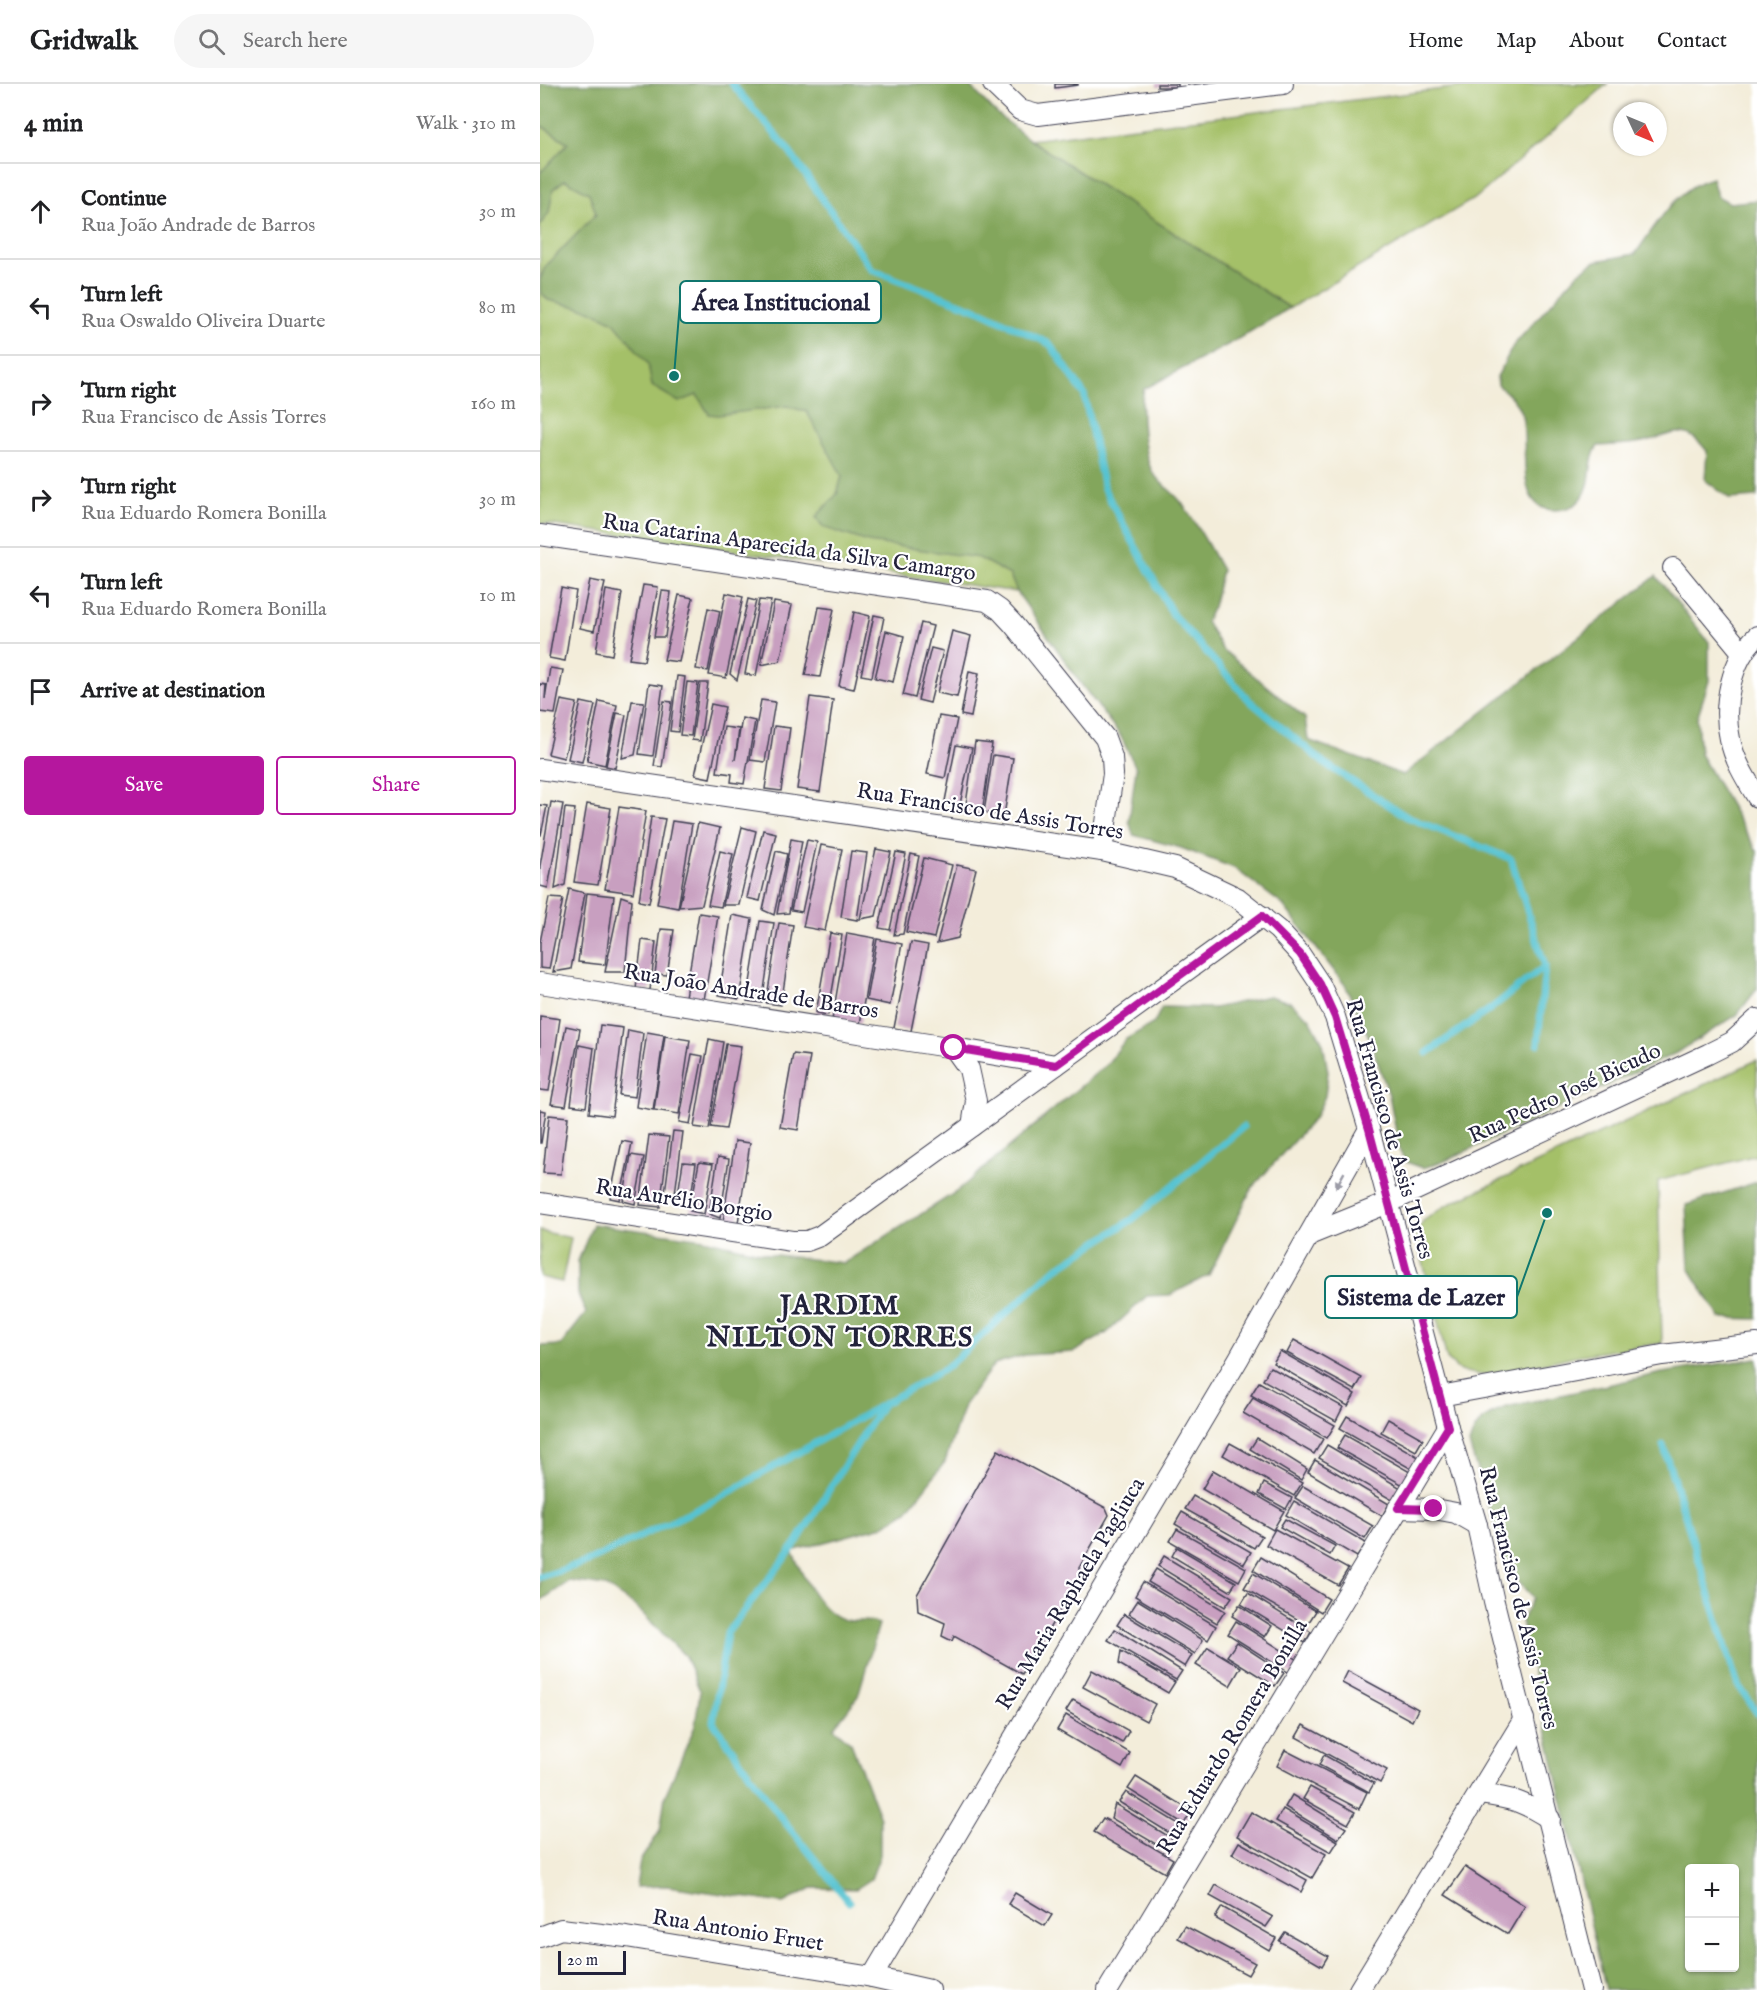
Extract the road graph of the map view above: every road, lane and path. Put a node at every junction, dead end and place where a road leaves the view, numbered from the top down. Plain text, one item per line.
1 (993, 84) edge
2 (1283, 84) edge
3 (540, 535) edge
4 (1673, 568) dead end
5 (1757, 636) edge
6 (1742, 652) junction
7 (540, 769) edge
8 (1757, 797) edge
9 (1102, 851) junction
10 (1262, 916) junction
11 (540, 983) edge
12 (1757, 1018) edge
13 (954, 1048) junction
14 (1056, 1065) junction
15 (972, 1126) junction
16 (1369, 1129) junction
17 (540, 1203) edge
18 (1388, 1203) junction
19 (1309, 1235) junction
20 (1757, 1344) edge
21 (1440, 1396) junction
22 (1448, 1427) junction
23 (1398, 1508) junction
24 (1477, 1525) junction
25 (1524, 1719) junction
26 (1479, 1794) junction
27 (1550, 1819) junction
28 (540, 1937) edge
29 (872, 1977) junction
30 (930, 1990) edge
31 (1108, 1990) edge
32 (1359, 1990) edge
33 (1591, 1990) edge

1 - 2 street
3 - 9 street, Rua Catarina Aparecida da Silva Camargo
4 - 6 street
5 - 6 street
6 - 8 street
7 - 9 street, Rua Francisco de Assis Torres
9 - 10 street, Rua Francisco de Assis Torres
10 - 14 street
10 - 16 street, Rua Francisco de Assis Torres
11 - 13 street, Rua João Andrade de Barros
12 - 18 street, Rua Pedro José Bicudo
13 - 14 street, Rua João Andrade de Barros
13 - 15 street
14 - 15 street
15 - 17 street, Rua Aurélio Borgio
16 - 18 street, Rua Francisco de Assis Torres
16 -> 19 street, Rua Maria Raphaela Pagliuca
18 - 19 street
18 - 21 street, Rua Francisco de Assis Torres
19 - 29 street, Rua Maria Raphaela Pagliuca
20 - 21 street
21 - 22 street, Rua Francisco de Assis Torres
22 - 23 street, Rua Eduardo Romera Bonilla
22 - 24 street, Rua Francisco de Assis Torres
23 - 24 street
23 - 31 street, Rua Eduardo Romera Bonilla
24 - 25 street, Rua Francisco de Assis Torres
25 - 26 street
25 - 27 street, Rua Francisco de Assis Torres
26 - 27 street
26 - 32 street
27 - 33 street, Rua Francisco de Assis Torres
28 - 29 street, Rua Antonio Fruet
29 - 30 street, Rua Antonio Fruet

